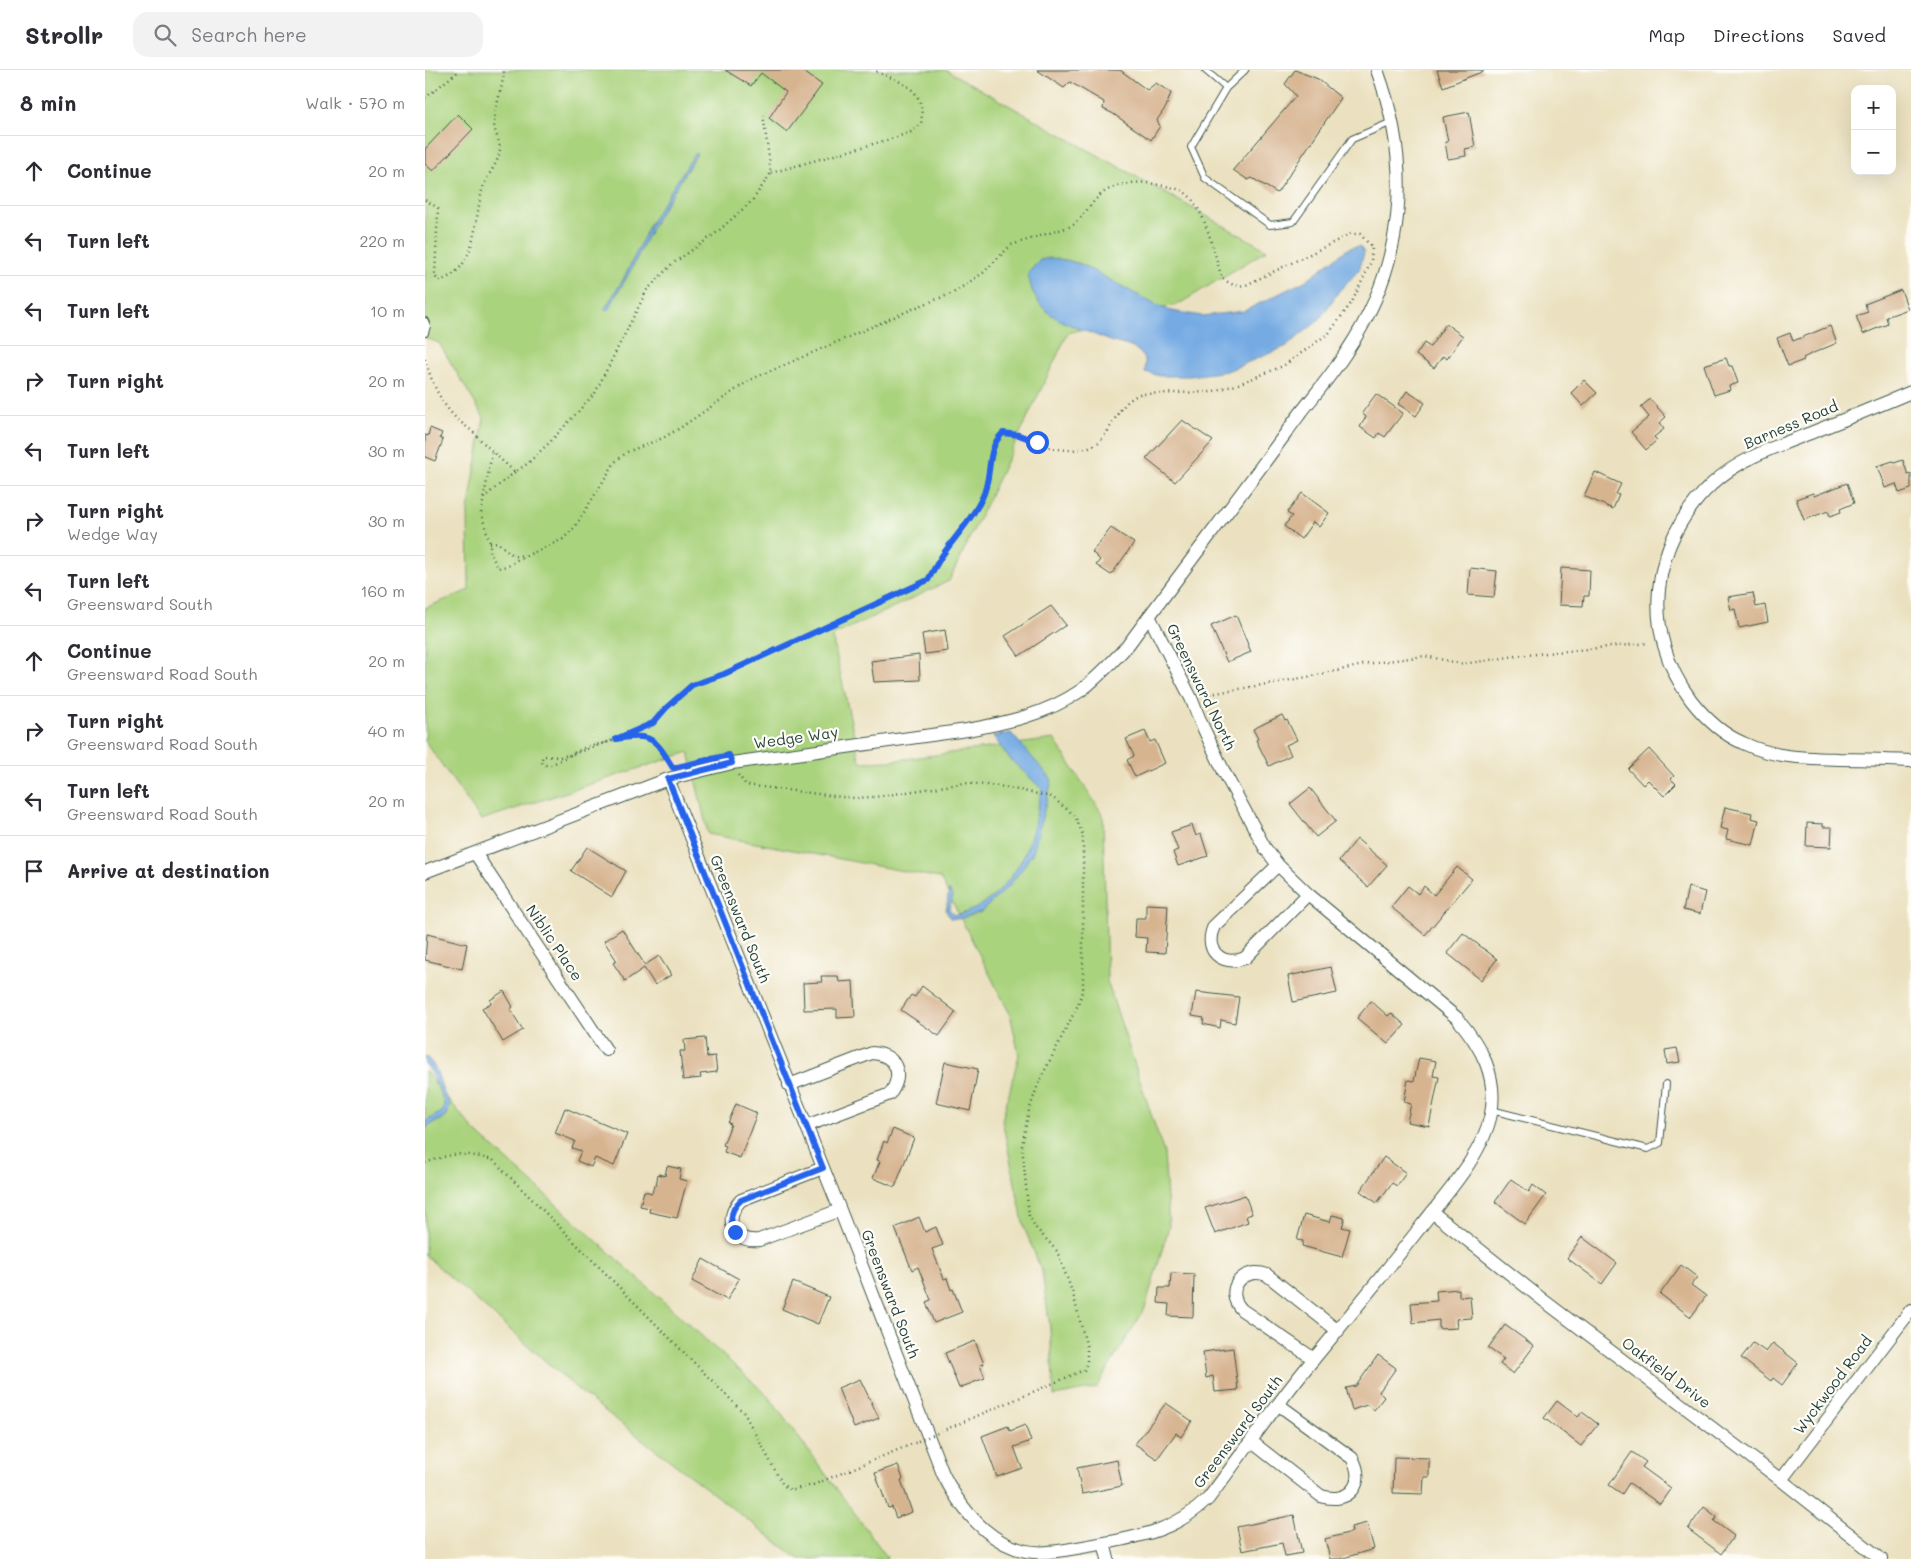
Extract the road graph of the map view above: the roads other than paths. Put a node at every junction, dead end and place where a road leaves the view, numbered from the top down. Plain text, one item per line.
1 (1205, 70) edge
2 (1245, 70) edge
3 (1377, 70) edge
4 (1226, 88) junction
5 (1392, 122) junction
6 (425, 321) edge
7 (425, 333) edge
8 (1911, 392) edge
9 (1149, 616) junction
10 (1911, 761) edge
11 (670, 774) junction
12 (475, 853) junction
13 (1278, 865) junction
14 (425, 872) edge
15 (1309, 894) junction
16 (607, 1050) dead end
17 (1666, 1084) dead end
18 (789, 1085) junction
19 (1491, 1110) junction
20 (806, 1126) junction
21 (823, 1168) junction
22 (840, 1210) junction
23 (1432, 1212) junction
24 (1911, 1310) edge
25 (1338, 1331) junction
26 (1314, 1359) junction
27 (1279, 1405) junction
28 (1252, 1442) junction
29 (1781, 1480) junction
30 (1104, 1543) junction
31 (1108, 1559) edge
32 (1881, 1559) edge

1 - 4 lane
2 - 4 lane
3 - 5 street, Greensward North
4 - 5 lane
5 - 9 street, Greensward North
6 - 7 lane
8 - 10 street, Barness Road
9 - 11 street, Wedge Way
9 - 13 street, Greensward North
11 - 12 street, Wedge Way
11 - 18 street, Greensward South
12 - 14 street, Wedge Way
12 - 16 street, Niblic Place
13 - 15 street, Greensward North
13 - 15 street
15 - 19 street, Greensward North
17 - 19 lane
18 - 20 street, Greensward South
18 - 20 street
19 - 23 street, Greensward North
20 - 21 street, Greensward South
21 - 22 street, Greensward South
21 - 22 street
22 - 30 street, Greensward South
23 - 25 street, Greensward South
23 - 29 street, Oakfield Drive
24 - 29 street, Wyckwood Road
25 - 26 street, Greensward South
25 - 26 street
26 - 27 street, Greensward South
27 - 28 street, Greensward South
27 - 28 street
28 - 30 street, Greensward South
29 - 32 street, Oakfield Drive
30 - 31 street

